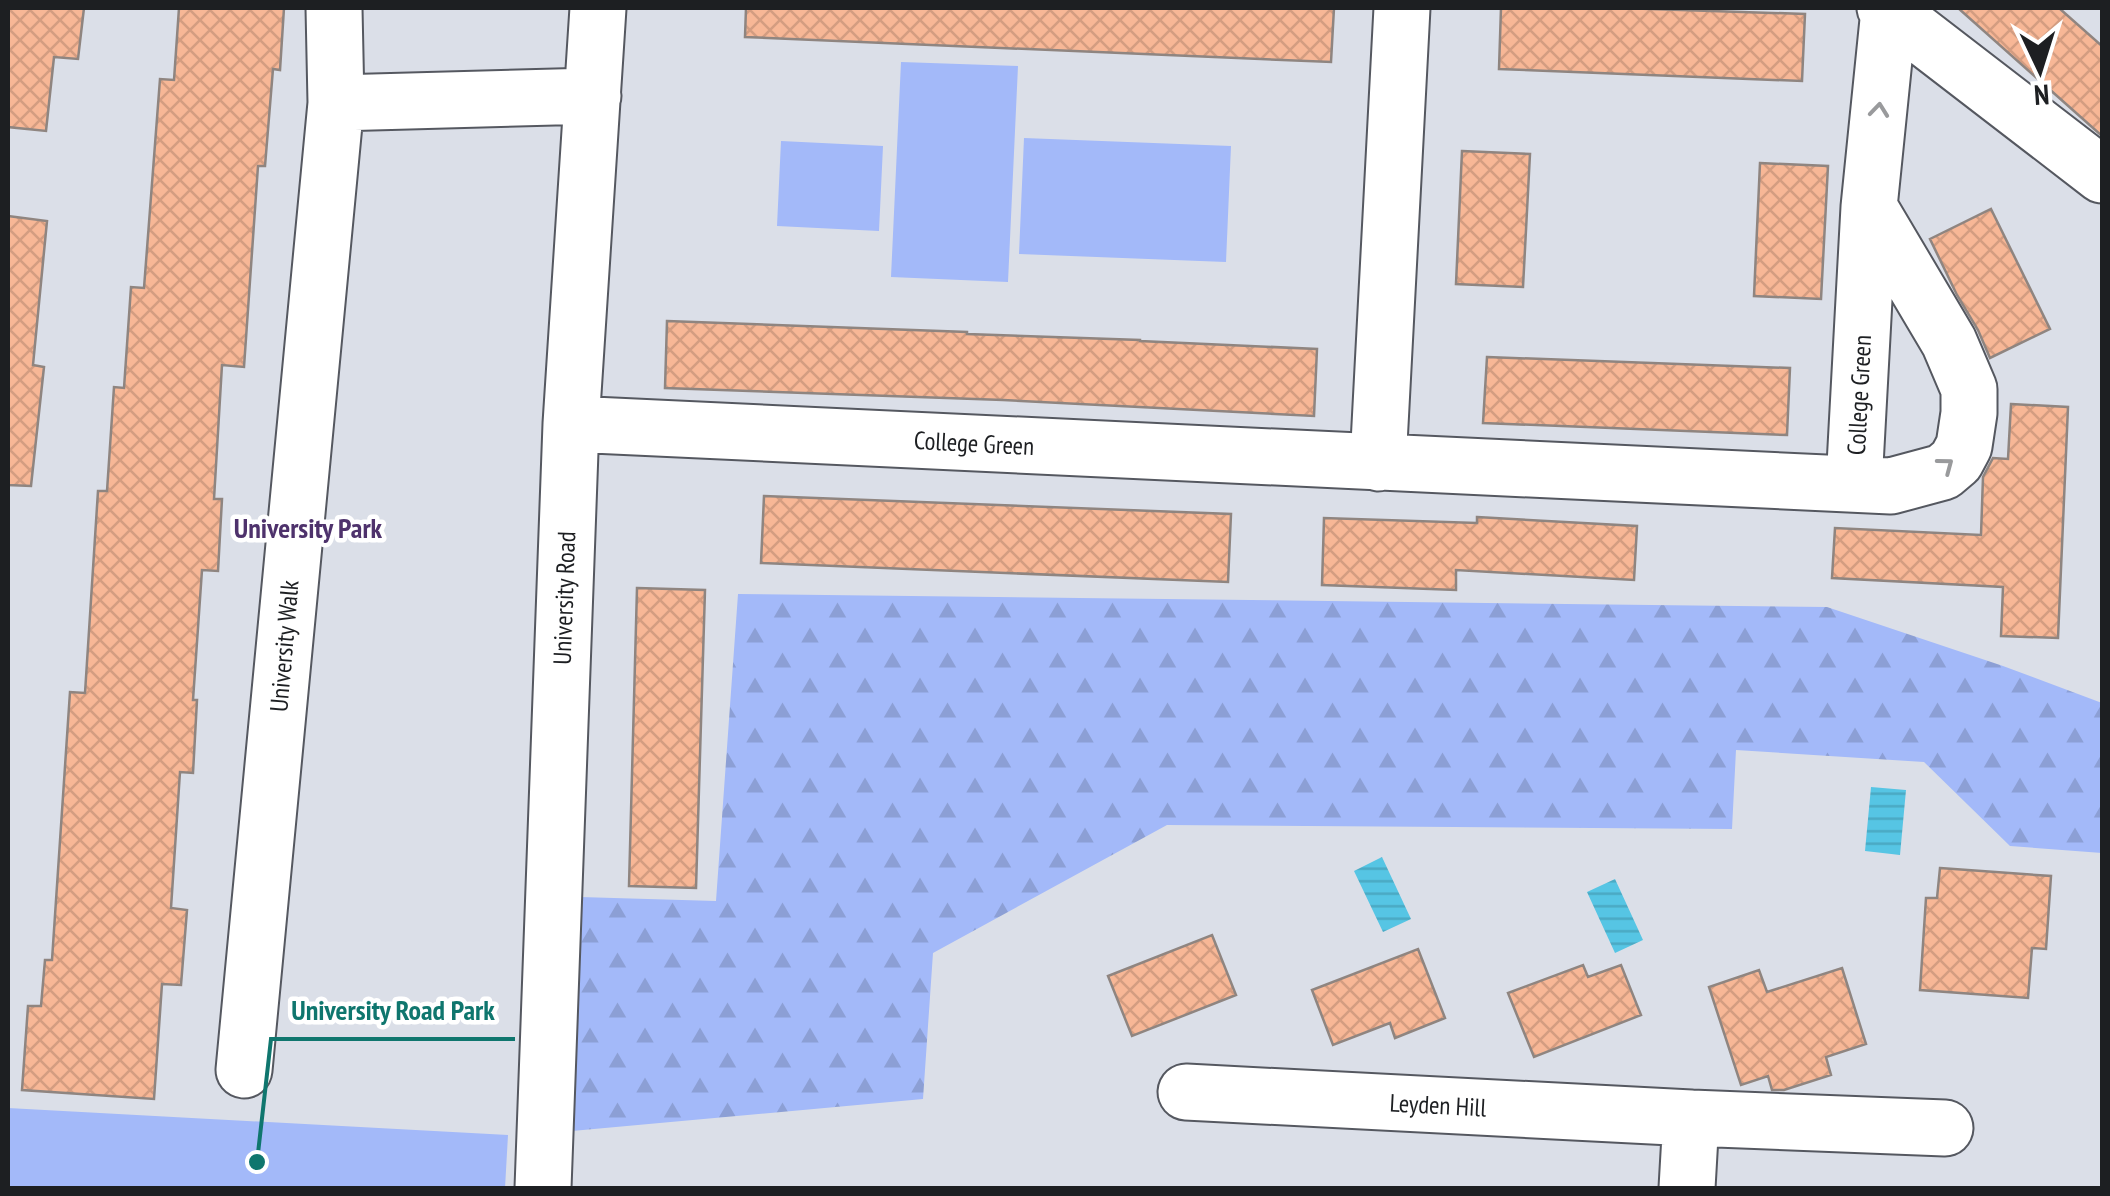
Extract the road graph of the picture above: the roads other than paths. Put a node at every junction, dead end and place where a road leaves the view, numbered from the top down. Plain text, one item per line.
1 (334, 8) edge
2 (598, 8) edge
3 (1402, 8) edge
4 (1887, 9) edge
5 (593, 96) junction
6 (336, 103) junction
7 (2102, 175) edge
8 (1869, 207) junction
9 (570, 424) junction
10 (1378, 463) junction
11 (1854, 484) junction
12 (244, 1070) dead end
13 (1186, 1092) dead end
14 (1691, 1118) junction
15 (1945, 1128) dead end
16 (543, 1188) edge
17 (1686, 1188) edge

1 - 6 street, University Walk
2 - 5 street, University Road
3 - 10 street
4 - 7 street, College Green
8 -> 4 street, College Green
5 - 6 street
5 - 9 street, University Road
6 - 12 street, University Walk
8 - 11 street, College Green
11 -> 8 street
9 - 10 street, College Green
9 - 16 street, University Road
10 - 11 street, College Green
13 - 14 street, Leyden Hill
14 - 15 street, Leyden Hill
14 - 17 street

